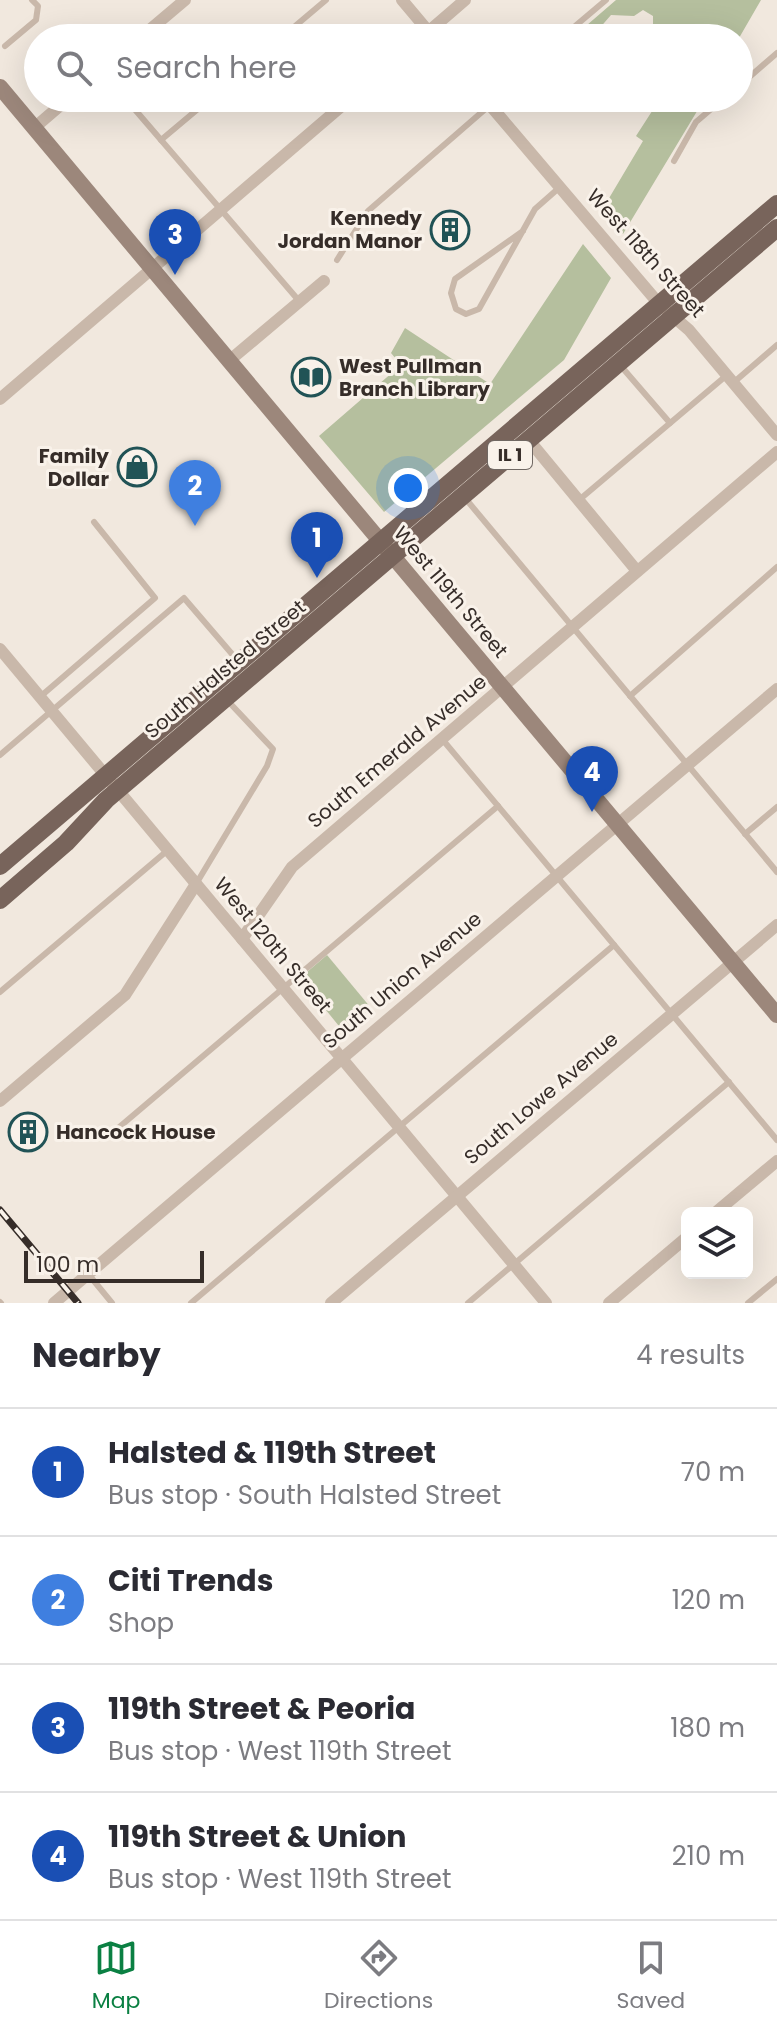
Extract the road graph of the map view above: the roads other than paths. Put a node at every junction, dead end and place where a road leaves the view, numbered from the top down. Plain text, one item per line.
1 (32, 0) edge
2 (185, 0) edge
3 (326, 0) edge
4 (402, 0) edge
5 (465, 0) edge
6 (606, 0) edge
7 (31, 24) edge
8 (157, 24) edge
9 (298, 24) edge
10 (419, 24) edge
11 (440, 24) edge
12 (578, 24) edge
13 (24, 30) edge
14 (5, 46) dead end
15 (777, 53) edge
16 (753, 74) edge
17 (0, 87) edge
18 (53, 112) edge
19 (137, 112) edge
20 (194, 112) edge
21 (335, 112) edge
22 (476, 112) edge
23 (497, 112) edge
24 (708, 112) edge
25 (34, 128) junction
26 (161, 140) junction
27 (674, 161) dead end
28 (560, 187) junction
29 (777, 204) edge
30 (221, 210) junction
31 (777, 228) edge
32 (523, 231) junction
33 (337, 260) dead end
34 (153, 269) junction
35 (324, 281) dead end
36 (300, 302) junction
37 (667, 310) junction
38 (777, 345) edge
39 (230, 360) junction
40 (619, 363) junction
41 (730, 379) junction
42 (0, 399) edge
43 (670, 423) junction
44 (777, 435) edge
45 (528, 439) junction
46 (777, 452) edge
47 (463, 495) junction
48 (579, 500) junction
49 (94, 522) dead end
50 (387, 547) junction
51 (777, 567) edge
52 (637, 571) junction
53 (572, 627) junction
54 (0, 649) edge
55 (238, 662) junction
56 (503, 686) junction
57 (777, 689) edge
58 (630, 696) junction
59 (40, 697) junction
60 (225, 698) junction
61 (52, 711) junction
62 (442, 739) junction
63 (0, 755) edge
64 (687, 765) junction
65 (111, 783) junction
66 (498, 806) junction
67 (777, 807) edge
68 (618, 824) junction
69 (745, 834) junction
70 (168, 850) junction
71 (0, 866) edge
72 (777, 872) edge
73 (557, 876) junction
74 (196, 884) junction
75 (0, 900) edge
76 (777, 925) edge
77 (242, 939) junction
78 (614, 945) junction
79 (733, 962) junction
80 (283, 988) junction
81 (0, 992) edge
82 (672, 1014) junction
83 (777, 1015) edge
84 (341, 1058) junction
85 (729, 1082) junction
86 (0, 1101) edge
87 (398, 1126) junction
88 (117, 1129) dead end
89 (777, 1140) edge
90 (777, 1161) edge
91 (456, 1196) junction
92 (722, 1207) edge
93 (681, 1242) edge
94 (513, 1264) junction
95 (88, 1274) junction
96 (777, 1279) edge
97 (54, 1303) edge
98 (112, 1303) edge
99 (191, 1303) edge
100 (331, 1303) edge
101 (468, 1303) edge
102 (546, 1303) edge
103 (609, 1303) edge
104 (748, 1303) edge

1 - 7 lane
2 - 8 street
3 - 9 lane
4 - 10 street
5 - 11 street
6 - 12 lane
13 - 14 lane
15 - 16 lane
17 - 25 street, West 119th Street
18 - 25 street
19 - 26 lane
20 - 26 lane
21 - 30 street
22 - 33 lane
23 - 28 street, West 118th Street
24 - 27 lane
25 - 34 street, West 119th Street
26 - 30 lane
28 - 32 lane
28 - 37 street, West 118th Street
29 - 37 main road, South Halsted Street / IL 1
30 - 34 street
30 - 36 lane
31 - 37 main road, South Halsted Street / IL 1
32 - 32 lane
34 - 39 street, West 119th Street
34 - 42 street
35 - 36 street
36 - 39 street
37 - 40 main road, South Halsted Street / IL 1
37 - 41 street, West 118th Street
37 - 50 main road, South Halsted Street / IL 1
38 - 41 lane
39 - 50 street, West 119th Street
40 - 43 lane
40 - 45 main road, South Halsted Street / IL 1
41 - 43 lane
41 - 44 street, West 118th Street
43 - 48 lane
45 - 47 main road, South Halsted Street / IL 1
45 - 48 street
46 - 52 street, South Emerald Avenue
47 - 50 main road, South Halsted Street / IL 1
47 - 53 lane
48 - 52 street
49 - 59 lane
50 - 55 main road, South Halsted Street / IL 1
50 - 56 street, West 119th Street
50 - 60 main road, South Halsted Street / IL 1
51 - 58 lane
52 - 53 street, South Emerald Avenue
53 - 56 street, South Emerald Avenue
53 - 58 lane
54 - 59 street, West 120th Street
55 - 61 lane
55 - 65 main road, South Halsted Street / IL 1
56 - 62 street, South Emerald Avenue
56 - 68 street, West 119th Street
57 - 64 street, South Union Avenue
58 - 64 lane
59 - 61 street, West 120th Street
60 - 65 main road, South Halsted Street / IL 1
60 - 74 lane
61 - 63 lane
61 - 65 street, West 120th Street
62 - 66 lane
62 - 77 street, South Emerald Avenue
64 - 68 street, South Union Avenue
64 - 69 lane
65 - 70 street, West 120th Street
65 - 71 main road, South Halsted Street / IL 1
65 - 75 main road, South Halsted Street / IL 1
66 - 73 lane
66 - 80 lane
67 - 69 lane
68 - 73 street, South Union Avenue
68 - 79 street, West 119th Street
69 - 72 lane
70 - 74 street, West 120th Street
70 - 81 lane
73 - 78 lane
73 - 84 street, South Union Avenue
74 - 77 street, West 120th Street
74 - 86 street
76 - 79 street, South Lowe Avenue
77 - 80 street, West 120th Street
78 - 82 lane
78 - 87 lane
79 - 82 street, South Lowe Avenue
79 - 83 street, West 119th Street
80 - 84 street, West 120th Street
80 - 88 lane
82 - 85 lane
82 - 91 street, South Lowe Avenue
84 - 87 street, West 120th Street
84 - 95 street, South Union Avenue
85 - 89 lane
85 - 94 lane
87 - 91 street, West 120th Street
87 - 99 lane
90 - 92 street
91 - 94 street, West 120th Street
91 - 100 street, South Lowe Avenue
93 - 103 street
94 - 101 lane
94 - 102 street, West 120th Street
95 - 97 street, South Union Avenue
95 - 98 lane
96 - 104 lane

